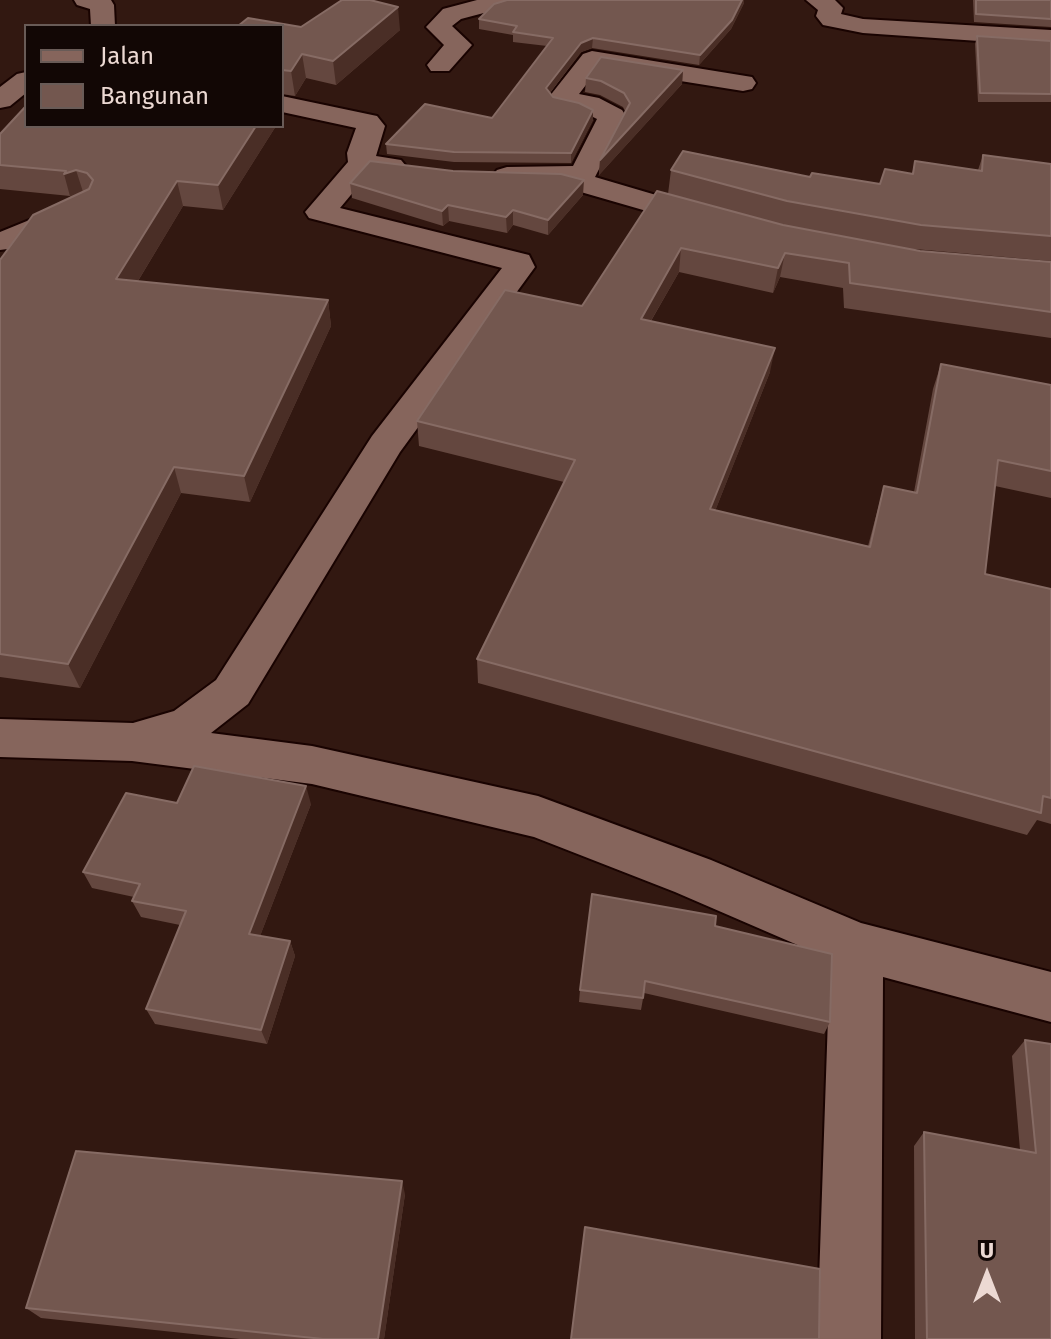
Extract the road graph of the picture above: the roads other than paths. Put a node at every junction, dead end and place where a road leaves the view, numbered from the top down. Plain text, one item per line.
1 (86, 0) edge
2 (505, 0) edge
3 (818, 0) edge
4 (103, 24) edge
5 (1051, 38) edge
6 (440, 65) dead end
7 (22, 66) edge
8 (743, 83) dead end
9 (0, 100) edge
10 (284, 104) edge
11 (363, 163) junction
12 (416, 169) edge
13 (481, 175) edge
14 (562, 177) junction
15 (83, 207) edge
16 (735, 227) edge
17 (0, 241) edge
18 (0, 738) edge
19 (132, 742) junction
20 (857, 946) junction
21 (1051, 997) edge
22 (849, 1339) edge

1 - 4 street
2 - 6 street
3 - 5 street
7 - 9 street
8 - 14 street
10 - 11 street
11 - 12 street
11 - 19 street
13 - 14 street
14 - 16 street
15 - 17 street
18 - 19 street
19 - 20 street
20 - 21 street
20 - 22 street

